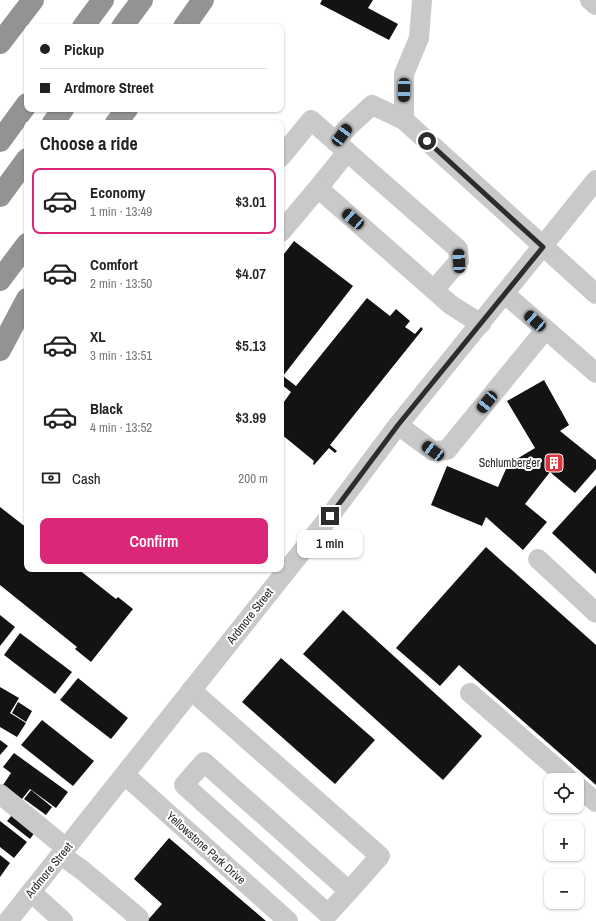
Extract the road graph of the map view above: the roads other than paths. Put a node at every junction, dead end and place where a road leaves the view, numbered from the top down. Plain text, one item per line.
1 (33, 0) edge
2 (103, 0) edge
3 (142, 0) edge
4 (203, 0) edge
5 (422, 0) edge
6 (590, 0) edge
7 (596, 5) edge
8 (14, 24) junction
9 (85, 24) edge
10 (124, 24) edge
11 (186, 24) edge
12 (0, 40) edge
13 (0, 43) edge
14 (24, 108) edge
15 (125, 112) edge
16 (118, 120) edge
17 (404, 120) junction
18 (0, 141) edge
19 (342, 147) junction
20 (284, 153) edge
21 (24, 163) edge
22 (596, 180) edge
23 (318, 188) junction
24 (0, 196) edge
25 (284, 228) edge
26 (543, 247) junction
27 (24, 248) edge
28 (0, 280) edge
29 (434, 290) junction
30 (505, 294) junction
31 (596, 294) edge
32 (24, 305) edge
33 (481, 324) junction
34 (545, 330) junction
35 (0, 350) edge
36 (596, 373) edge
37 (398, 425) junction
38 (538, 559) dead end
39 (596, 613) edge
40 (191, 690) junction
41 (470, 693) dead end
42 (562, 773) edge
43 (124, 775) junction
44 (584, 792) edge
45 (0, 794) edge
46 (596, 802) edge
47 (64, 851) junction
48 (349, 891) junction
49 (31, 892) junction
50 (6, 916) edge
51 (62, 921) edge
52 (136, 921) edge
53 (288, 921) edge

1 - 8 highway
2 - 9 highway
3 - 10 highway
4 - 11 highway
5 - 17 street
6 - 7 street
8 - 12 highway
8 - 13 highway
14 - 18 highway
15 - 16 highway
17 - 19 street
17 - 26 street
19 - 20 street
19 - 23 street
19 - 29 street
21 - 24 highway
22 - 26 street, Ardmore Street
23 - 25 street
23 - 29 street
26 - 30 street, Ardmore Street
26 - 31 street
27 - 28 highway
29 - 33 street
30 - 33 street, Ardmore Street
30 - 34 street
32 - 35 highway
33 - 37 street, Ardmore Street
34 - 36 street
34 - 37 street
37 - 40 street, Ardmore Street
38 - 39 street
40 - 43 street, Ardmore Street
40 - 48 street
41 - 42 street
43 - 47 street, Ardmore Street
43 - 53 street, Yellowstone Park Drive
44 - 46 street
45 - 47 street
47 - 49 street, Ardmore Street
47 - 52 street
48 - 48 street
49 - 50 street, Ardmore Street
49 - 51 street

